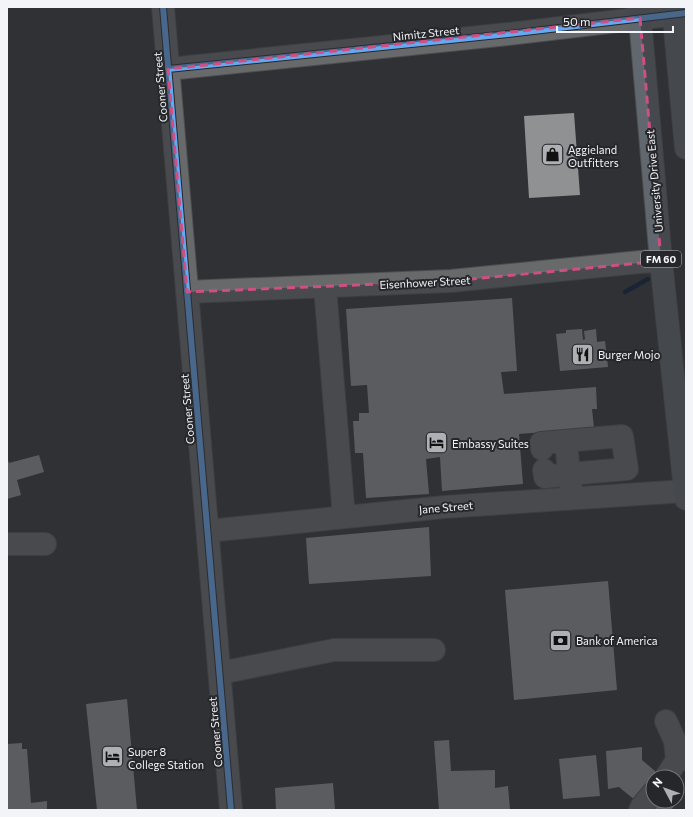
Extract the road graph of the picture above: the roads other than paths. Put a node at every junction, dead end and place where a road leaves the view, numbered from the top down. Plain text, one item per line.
1 (163, 7) edge
2 (678, 11) edge
3 (639, 13) edge
4 (168, 69) junction
5 (686, 148) edge
6 (662, 261) junction
7 (325, 287) junction
8 (187, 292) junction
9 (566, 440) junction
10 (569, 474) junction
11 (686, 495) edge
12 (572, 498) junction
13 (344, 517) junction
14 (208, 531) junction
15 (7, 544) edge
16 (45, 544) dead end
17 (434, 650) dead end
18 (220, 673) junction
19 (666, 721) dead end
20 (676, 765) edge
21 (231, 810) edge

1 - 4 street, Cooner Street
2 - 3 street, Nimitz Street
2 - 5 main road
3 - 4 street, Nimitz Street
3 - 6 main road, University Drive East / FM 60
4 - 8 street, Cooner Street
6 - 7 street, Eisenhower Street
6 - 11 main road, University Drive East / FM 60
7 - 8 street, Eisenhower Street
7 - 13 street
8 - 14 street, Cooner Street
9 - 10 street
9 - 10 street
9 - 10 street
10 - 12 street
11 - 12 street, Jane Street
12 - 13 street, Jane Street
13 - 14 street, Jane Street
14 - 18 street, Cooner Street
15 - 16 street
17 - 18 street
18 - 21 street, Cooner Street
19 - 20 street

